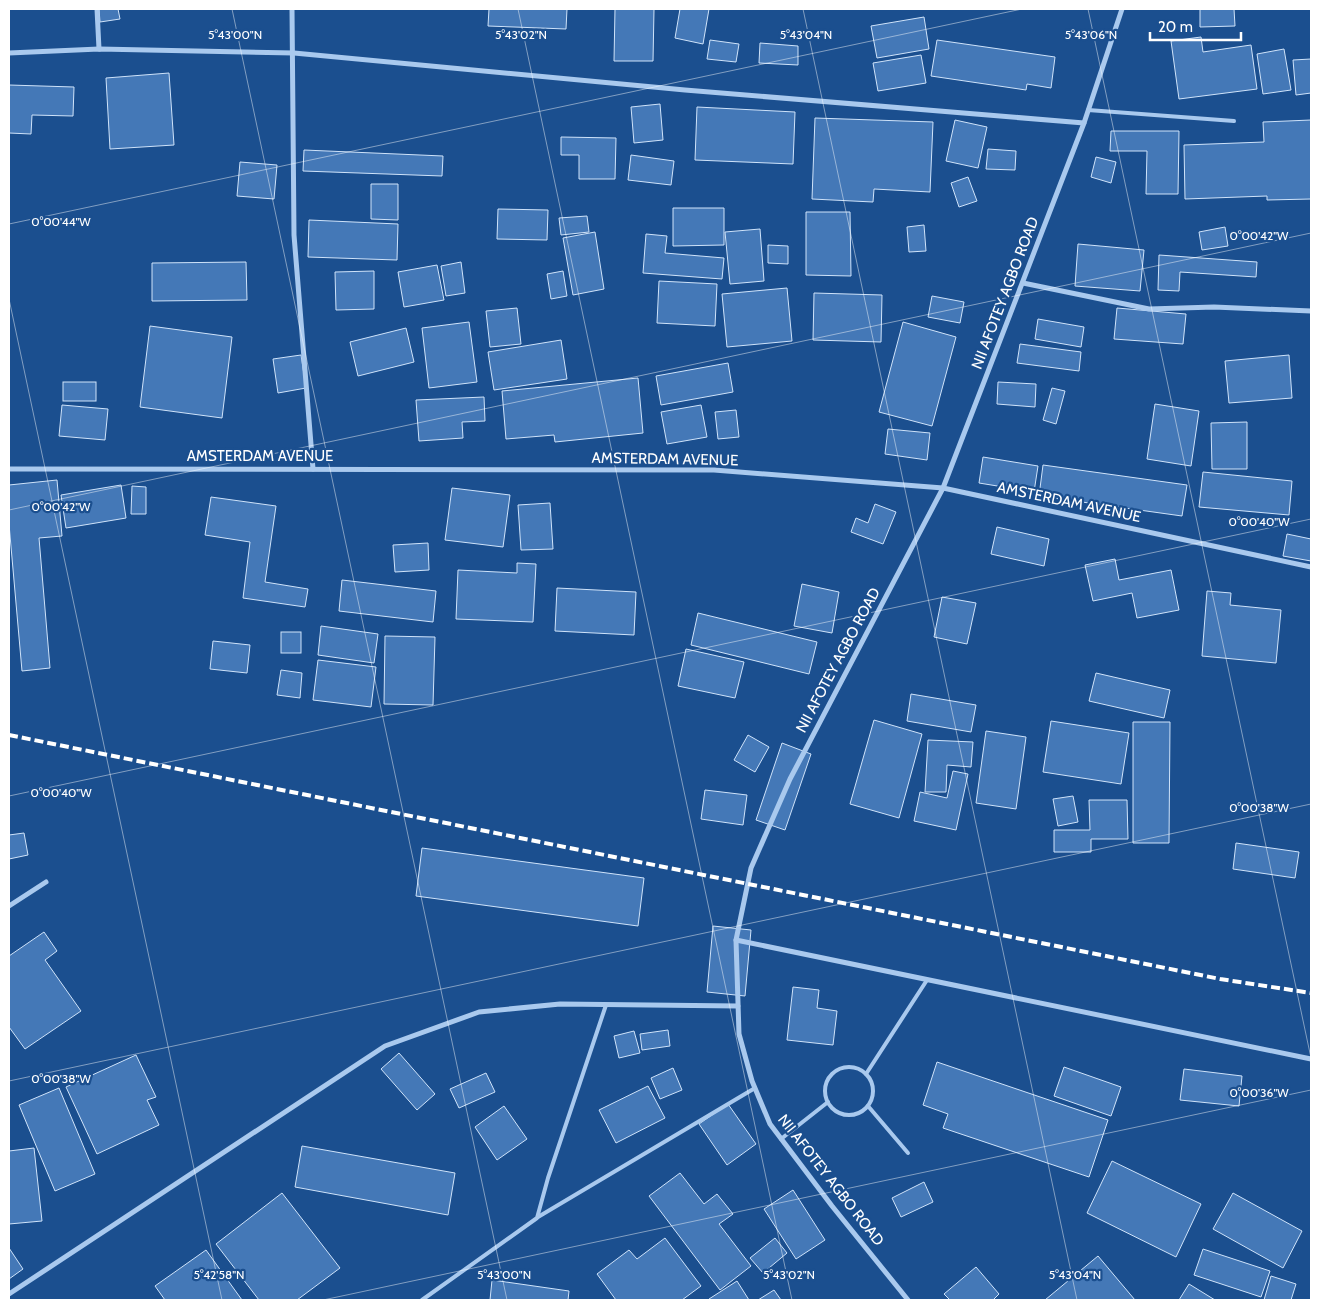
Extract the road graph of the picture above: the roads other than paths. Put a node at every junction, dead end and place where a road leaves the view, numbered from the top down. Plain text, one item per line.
1 (97, 9) edge
2 (292, 9) edge
3 (1122, 9) edge
4 (99, 49) junction
5 (9, 53) edge
6 (294, 53) junction
7 (1088, 110) junction
8 (1234, 121) dead end
9 (1084, 123) junction
10 (1022, 283) junction
11 (1311, 311) edge
12 (9, 469) edge
13 (314, 469) junction
14 (943, 488) junction
15 (1311, 567) edge
16 (46, 882) dead end
17 (9, 906) edge
18 (736, 940) junction
19 (927, 980) junction
20 (606, 1005) junction
21 (738, 1006) junction
22 (1311, 1059) edge
23 (866, 1074) junction
24 (755, 1088) junction
25 (828, 1102) junction
26 (868, 1106) junction
27 (781, 1139) junction
28 (908, 1153) dead end
29 (537, 1218) junction
30 (9, 1294) edge
31 (906, 1299) edge
32 (422, 1300) edge

1 - 4 street
2 - 6 street
3 - 7 street, NII AFOTEY AGBO ROAD
4 - 5 street
4 - 6 street
6 - 9 street
6 - 13 street
7 - 8 lane
7 - 9 street, NII AFOTEY AGBO ROAD
9 - 10 street, NII AFOTEY AGBO ROAD
10 - 11 street
10 - 14 street, NII AFOTEY AGBO ROAD
12 - 13 street, AMSTERDAM AVENUE
13 - 14 street, AMSTERDAM AVENUE
14 - 15 street, AMSTERDAM AVENUE
14 - 18 street, NII AFOTEY AGBO ROAD
16 - 17 street
18 - 19 street
18 - 21 street, NII AFOTEY AGBO ROAD
19 - 22 street
19 - 23 lane
20 - 21 street
20 - 29 lane
20 - 30 street
21 - 24 street, NII AFOTEY AGBO ROAD
23 - 25 lane
23 - 26 lane
24 - 27 street, NII AFOTEY AGBO ROAD
24 - 29 lane
25 - 26 lane
25 - 27 lane
26 - 28 lane
27 - 31 street, NII AFOTEY AGBO ROAD
29 - 32 lane

